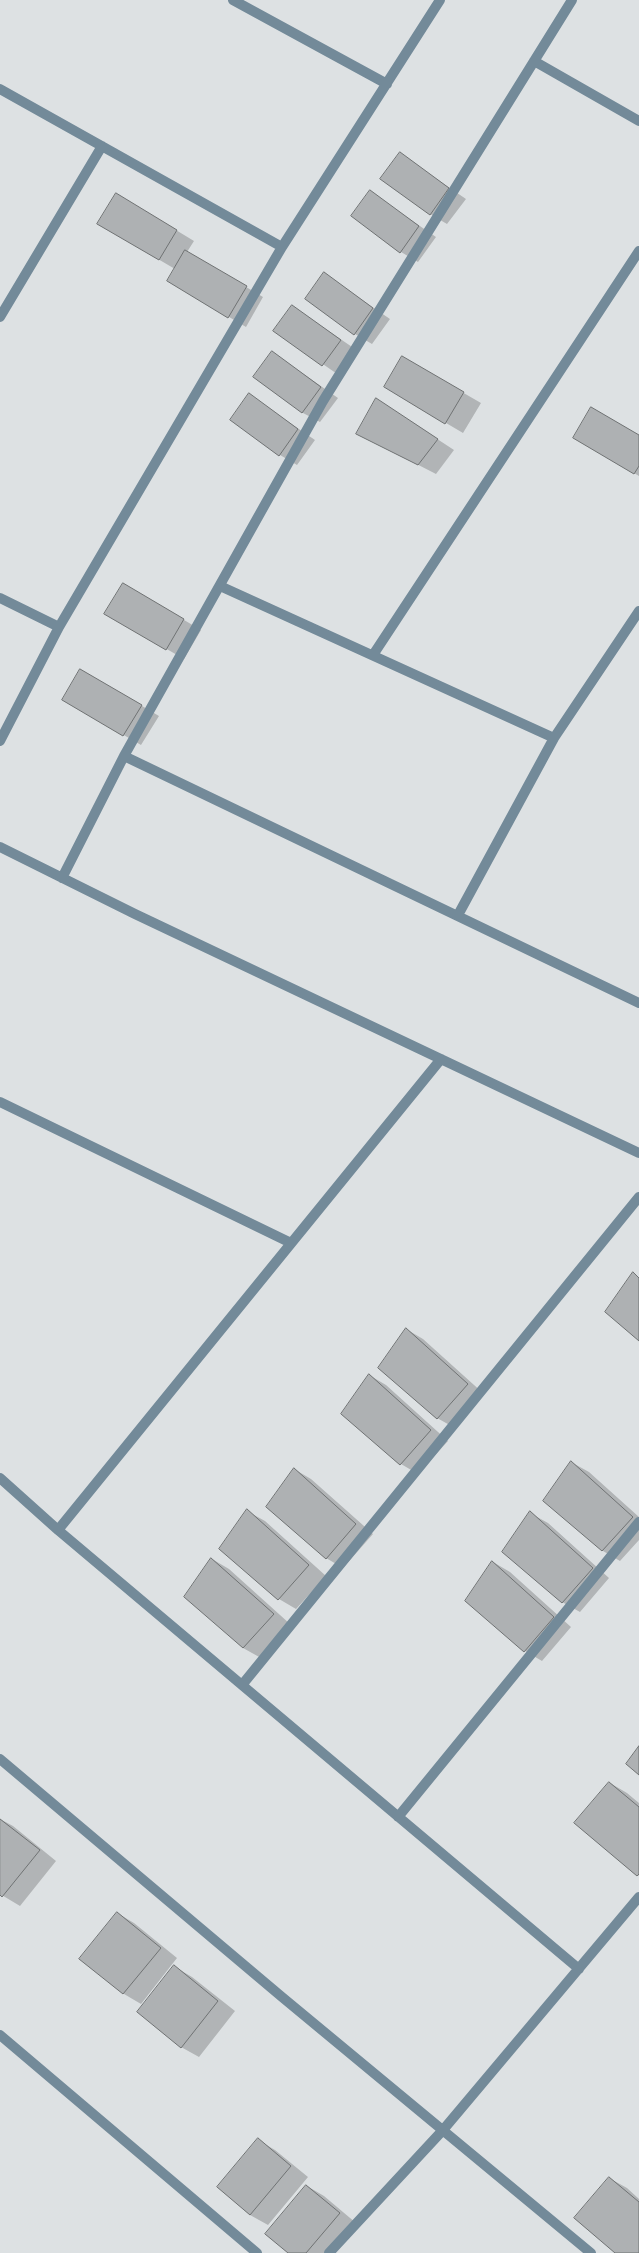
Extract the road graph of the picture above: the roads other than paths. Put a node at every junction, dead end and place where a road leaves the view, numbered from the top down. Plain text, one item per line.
1 (232, 0) edge
2 (440, 0) edge
3 (572, 0) edge
4 (534, 61) junction
5 (387, 84) junction
6 (0, 89) edge
7 (639, 121) edge
8 (102, 146) junction
9 (282, 247) junction
10 (639, 251) edge
11 (0, 316) edge
12 (220, 586) junction
13 (0, 598) edge
14 (639, 611) edge
15 (59, 627) junction
16 (373, 655) junction
17 (554, 738) junction
18 (0, 741) edge
19 (124, 756) junction
20 (0, 847) edge
21 (62, 878) junction
22 (458, 915) junction
23 (639, 1003) edge
24 (441, 1059) junction
25 (0, 1102) edge
26 (639, 1153) edge
27 (639, 1197) edge
28 (291, 1243) junction
29 (0, 1478) edge
30 (639, 1522) edge
31 (58, 1530) junction
32 (242, 1685) junction
33 (0, 1759) edge
34 (398, 1817) junction
35 (639, 1897) edge
36 (579, 1969) junction
37 (0, 2035) edge
38 (443, 2130) junction
39 (257, 2253) edge
40 (329, 2253) edge
41 (591, 2253) edge

1 - 5 street
2 - 5 street
3 - 4 street
4 - 7 street
4 - 12 street
5 - 9 street
6 - 8 street
8 - 9 street
8 - 11 street
9 - 15 street
10 - 16 street
12 - 16 street
12 - 19 street
13 - 15 street
14 - 17 street
15 - 18 street
16 - 17 street
17 - 22 street
19 - 21 street
19 - 22 street
20 - 21 street
21 - 24 street
22 - 23 street
24 - 26 street
24 - 28 street
25 - 28 street
27 - 32 street
28 - 31 street
29 - 31 street
30 - 34 street
31 - 32 street
32 - 34 street
33 - 38 street
34 - 36 street
35 - 36 street
36 - 38 street
37 - 39 street
38 - 40 street
38 - 41 street

